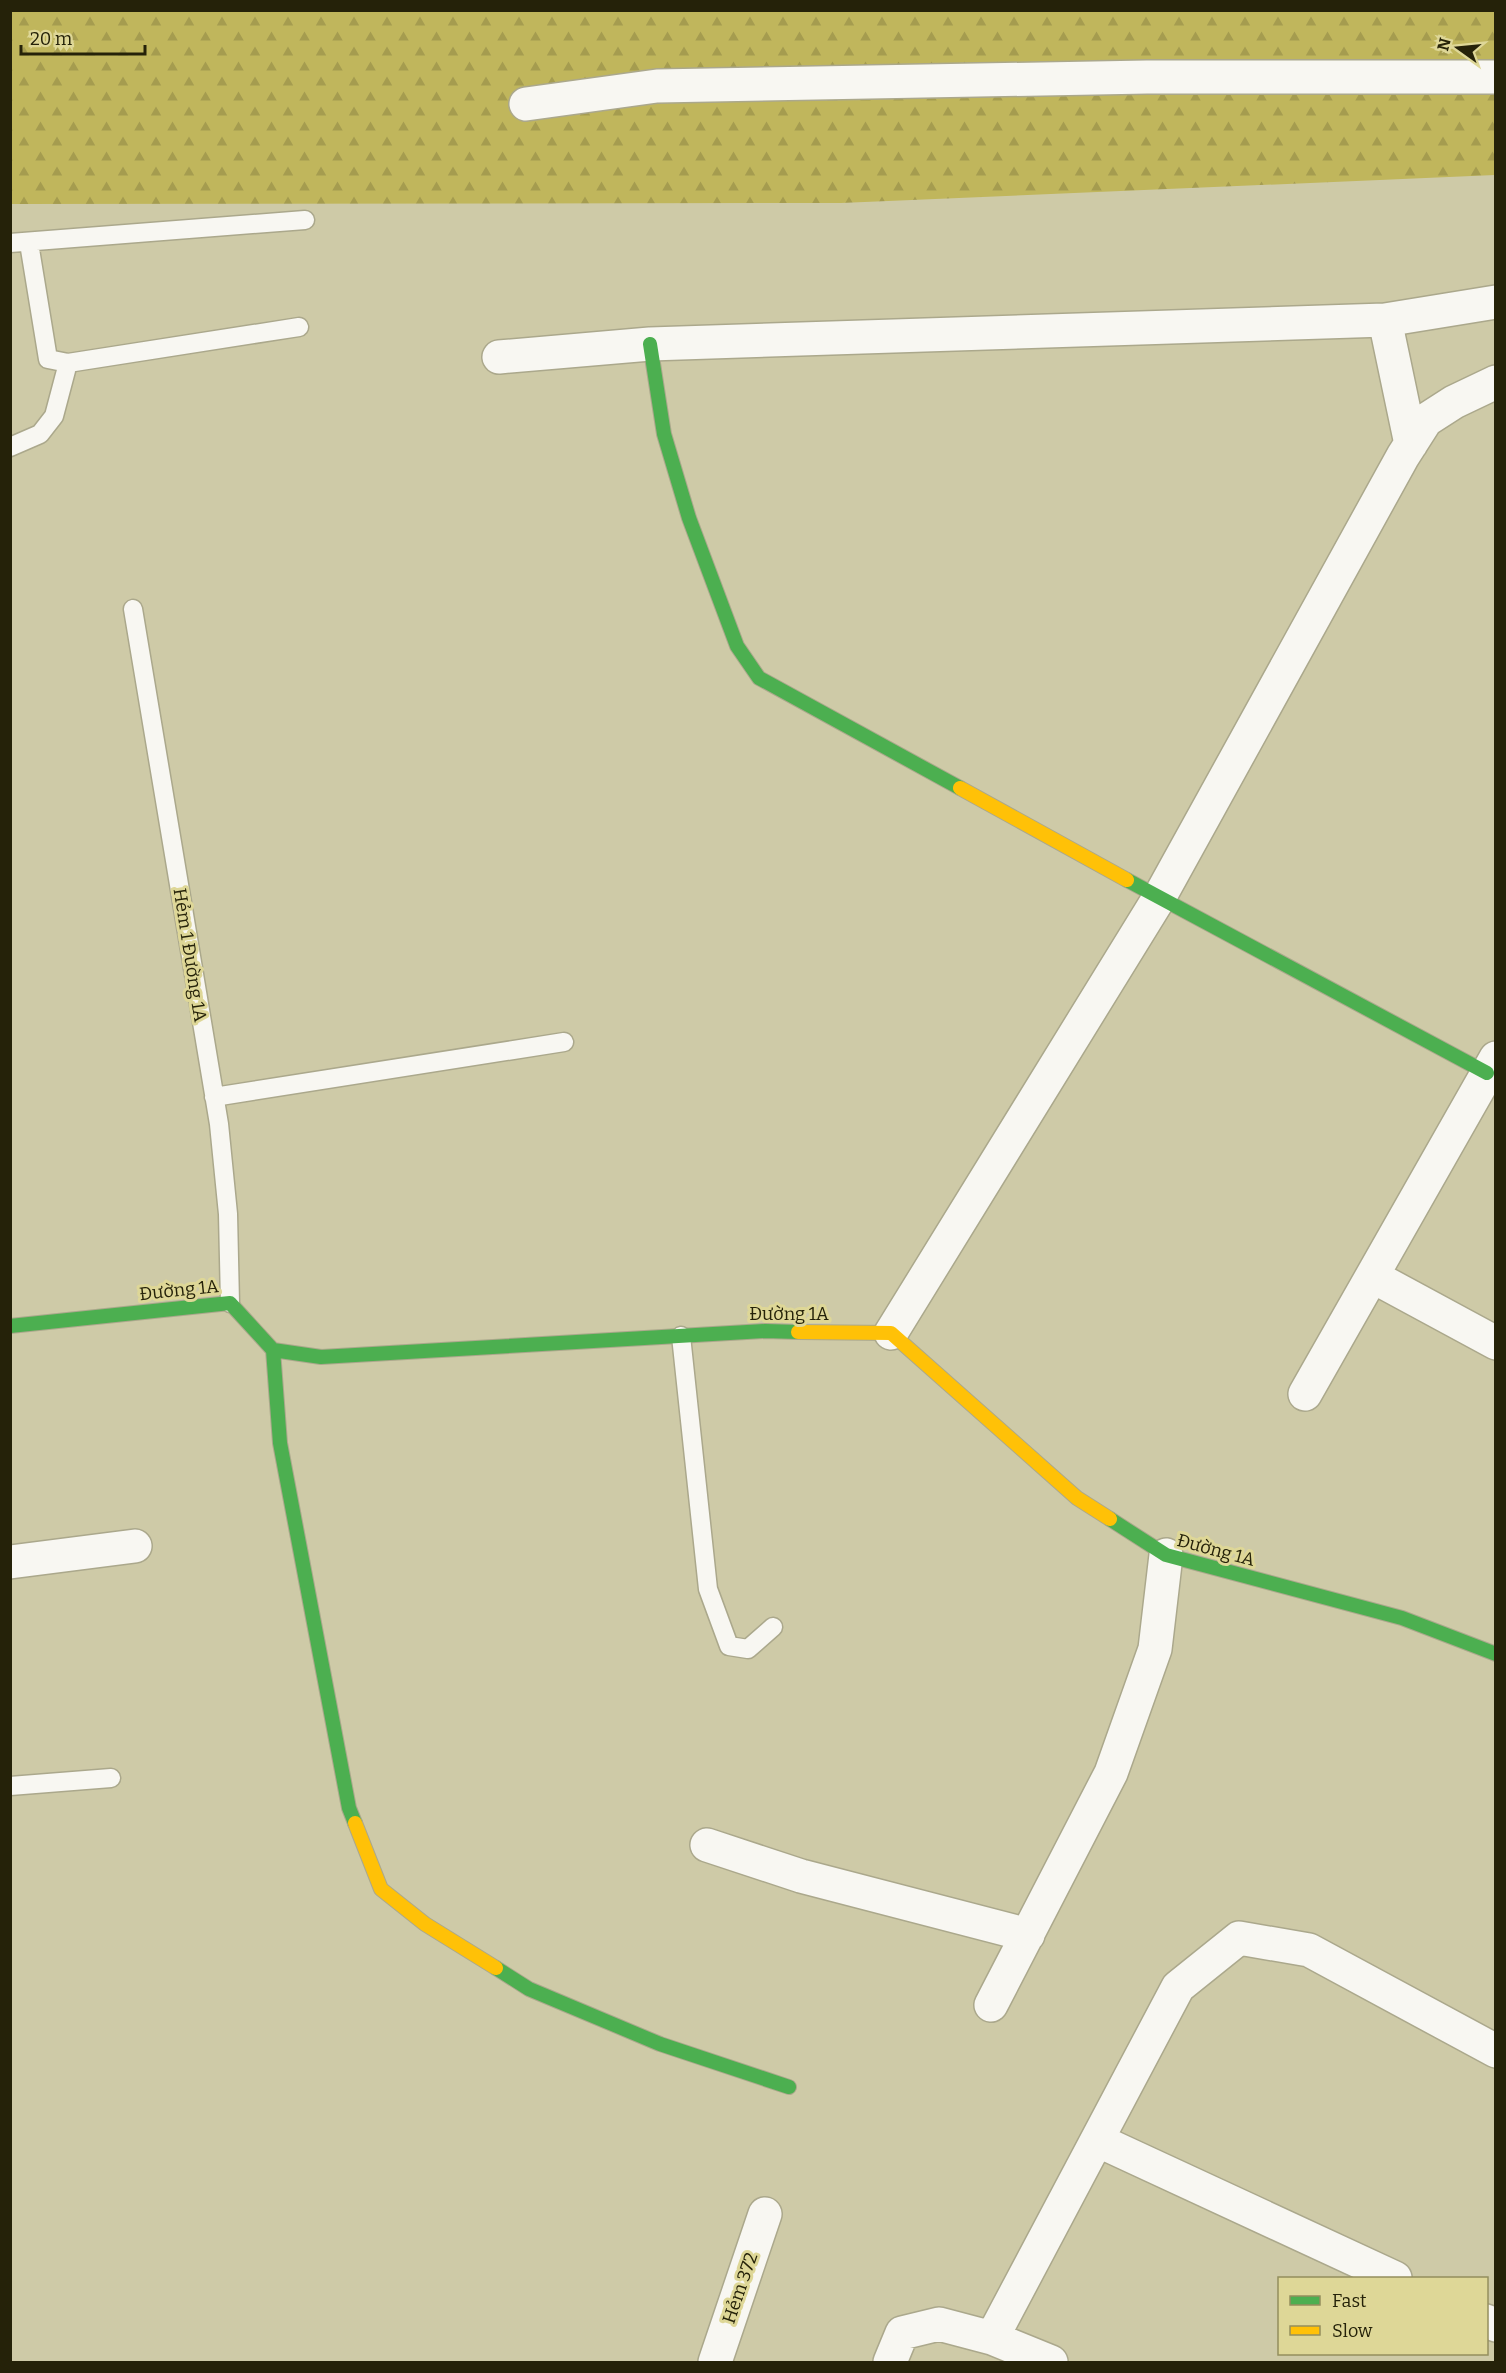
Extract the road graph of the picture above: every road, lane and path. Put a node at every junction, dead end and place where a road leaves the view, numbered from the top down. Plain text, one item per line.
1 (1496, 77) edge
2 (526, 104) dead end
3 (305, 220) dead end
4 (20, 243) edge
5 (1496, 302) edge
6 (1385, 320) junction
7 (299, 327) dead end
8 (650, 344) junction
9 (499, 357) dead end
10 (68, 363) junction
11 (1496, 382) edge
12 (1411, 444) junction
13 (10, 447) edge
14 (133, 609) dead end
15 (1159, 898) junction
16 (564, 1042) dead end
17 (1491, 1066) edge
18 (214, 1097) junction
19 (1372, 1276) junction
20 (230, 1303) junction
21 (10, 1326) edge
22 (891, 1333) junction
23 (681, 1335) junction
24 (1496, 1343) edge
25 (273, 1350) junction
26 (1305, 1394) dead end
27 (135, 1546) dead end
28 (1166, 1555) junction
29 (10, 1562) edge
30 (773, 1628) dead end
31 (1496, 1654) edge
32 (111, 1778) dead end
33 (10, 1786) edge
34 (707, 1845) dead end
35 (1028, 1935) junction
36 (991, 2005) dead end
37 (1496, 2051) edge
38 (789, 2087) dead end
39 (1097, 2140) junction
40 (765, 2214) dead end
41 (1393, 2277) edge
42 (992, 2338) junction
43 (715, 2362) edge
44 (890, 2362) edge
45 (1051, 2362) edge

1 - 2 street
3 - 4 lane
4 - 10 lane
5 - 6 street
6 - 8 street
6 - 12 street
7 - 10 lane
8 - 9 street
8 - 15 street
10 - 13 lane
11 - 12 street
12 - 15 street
14 - 18 lane, Hẻm 1 Đường 1A
15 - 17 street
15 - 22 street
16 - 18 lane
17 - 19 street
18 - 20 lane, Hẻm 1 Đường 1A
19 - 24 street
19 - 26 street
20 - 21 street, Đường 1A
20 - 25 street, Đường 1A
22 - 23 street, Đường 1A
22 - 28 street, Đường 1A
23 - 25 street, Đường 1A
23 - 30 lane
25 - 38 street
27 - 29 street
28 - 31 street, Đường 1A
28 - 35 street
32 - 33 lane
34 - 35 street
35 - 36 street
37 - 39 street
39 - 41 street
39 - 42 street
40 - 43 street, Hẻm 372
42 - 44 street
42 - 45 street

